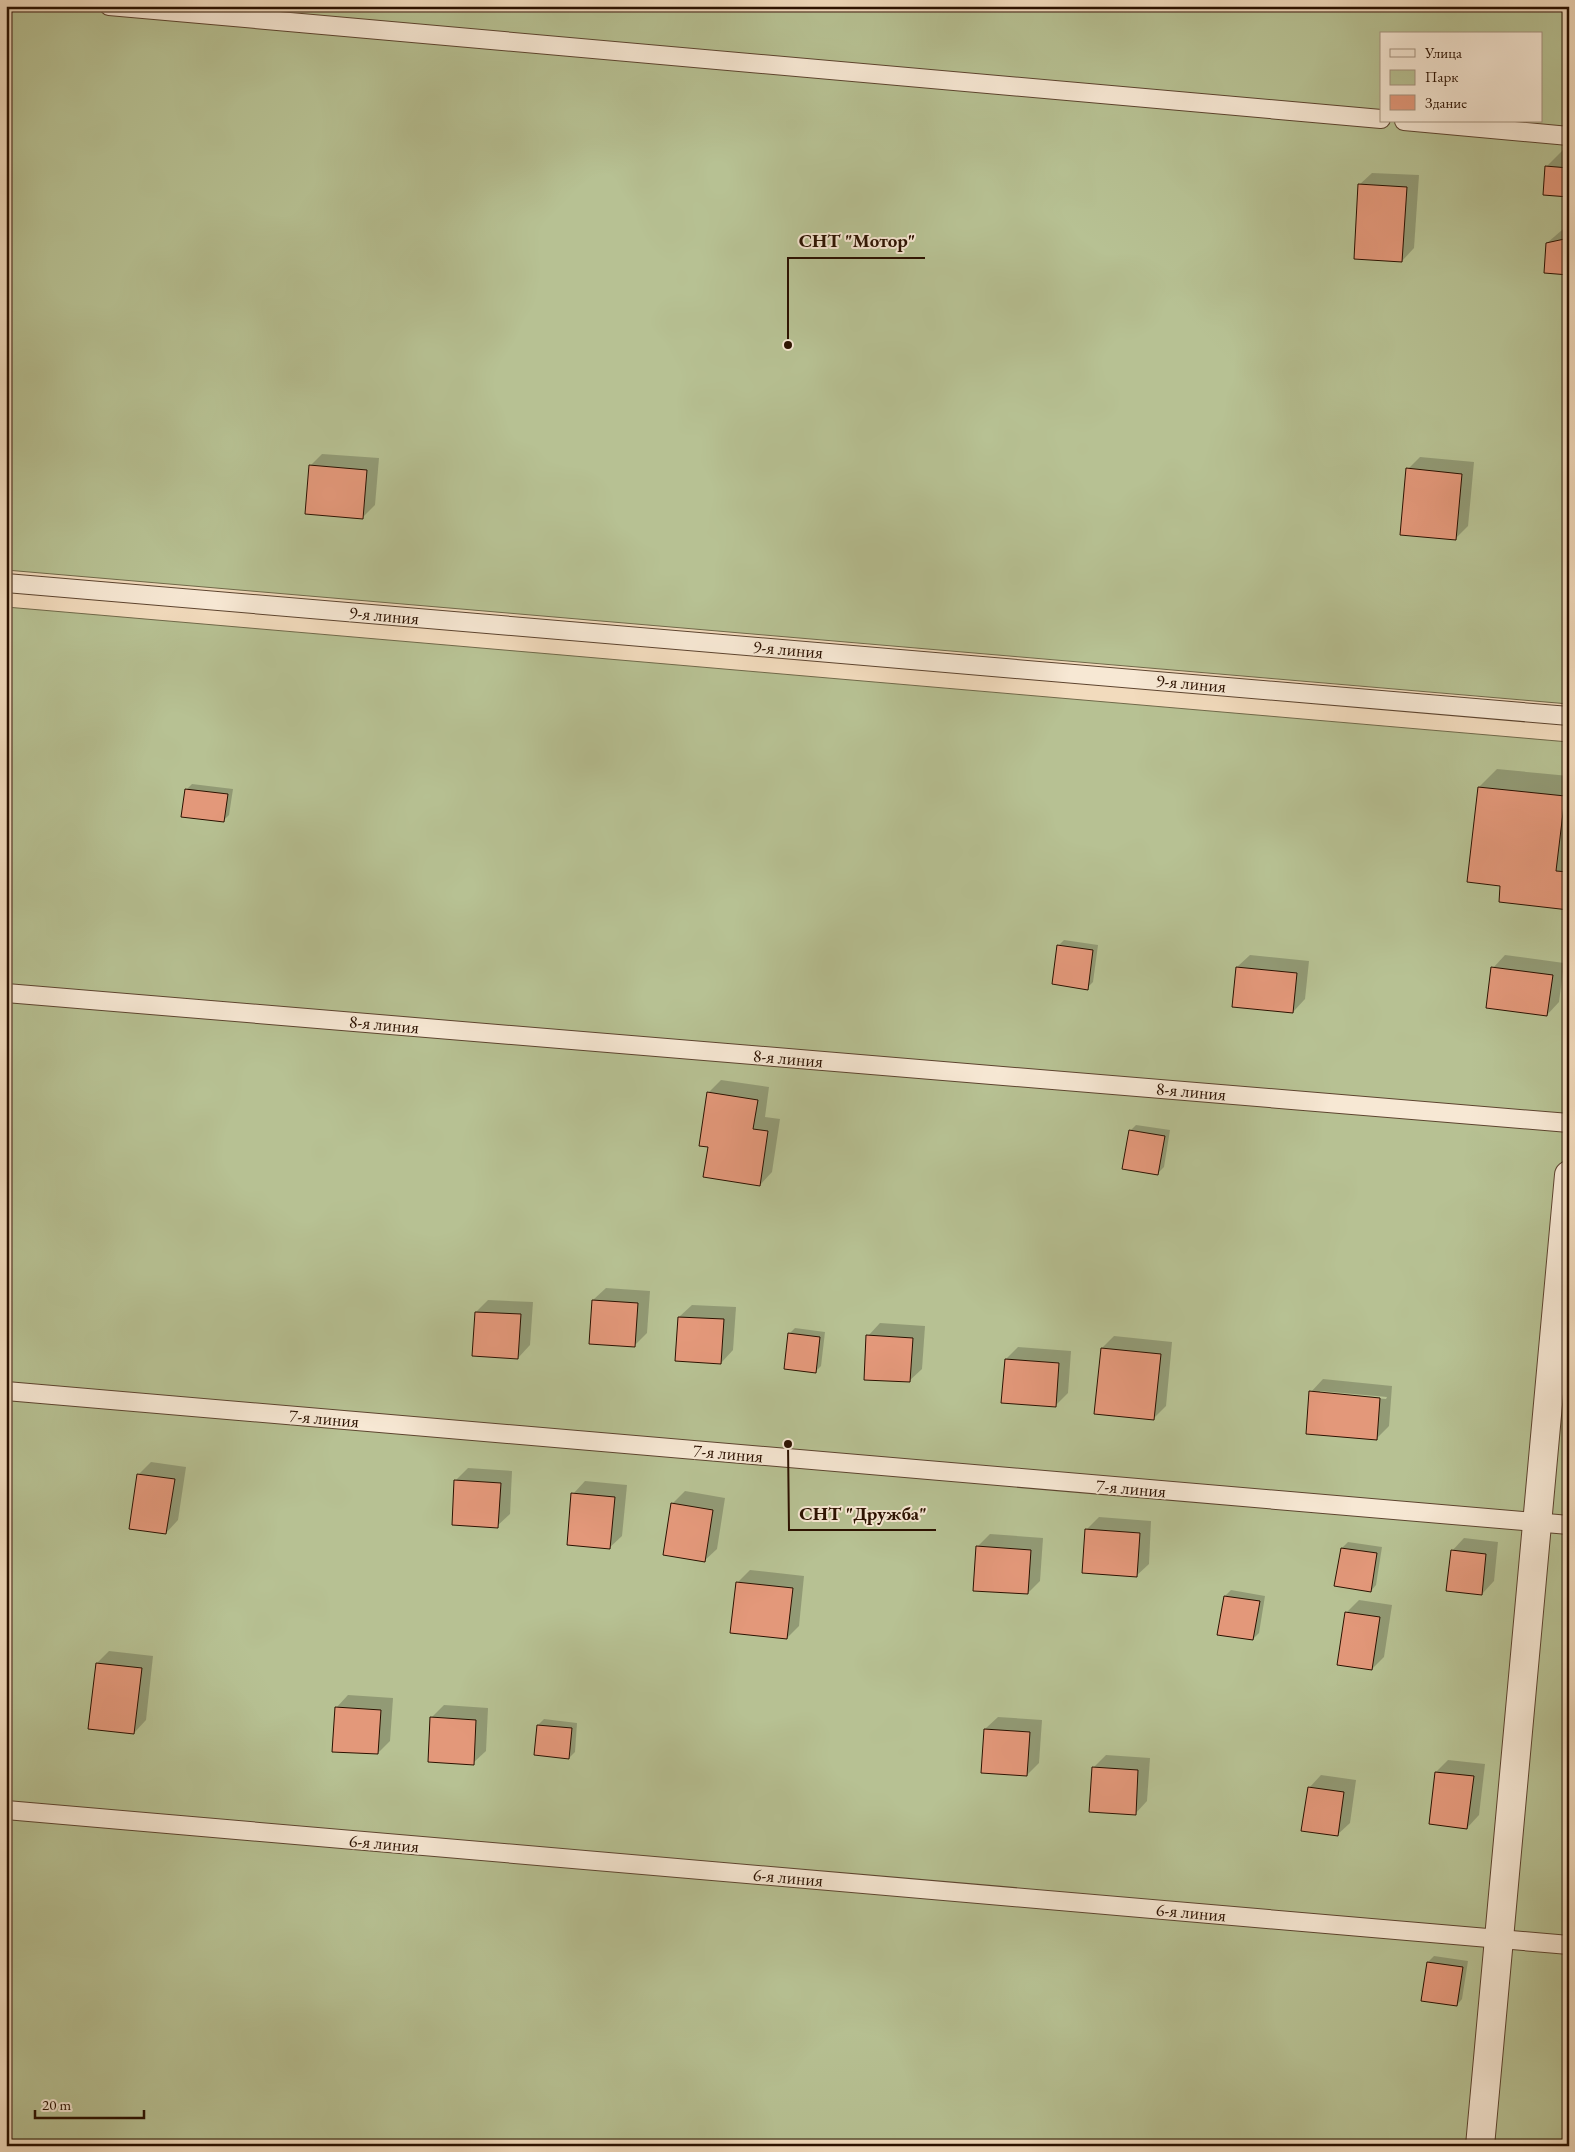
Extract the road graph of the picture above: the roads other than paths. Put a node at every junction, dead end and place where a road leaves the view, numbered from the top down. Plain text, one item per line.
1 (109, 6) edge
2 (1380, 119) edge
3 (1415, 122) edge
4 (1569, 136) edge
5 (6, 583) edge
6 (1569, 716) edge
7 (6, 993) edge
8 (1569, 1123) edge
9 (1569, 1175) edge
10 (6, 1391) edge
11 (1537, 1523) junction
12 (1569, 1525) edge
13 (6, 1810) edge
14 (1499, 1939) junction
15 (1569, 1945) edge
16 (1480, 2146) edge

1 - 2 lane
3 - 4 lane
5 - 6 lane, 9-я линия
7 - 8 lane, 8-я линия
9 - 11 street
10 - 11 lane, 7-я линия
11 - 12 lane, 7-я линия
11 - 14 street
13 - 14 lane, 6-я линия
14 - 15 lane, 6-я линия
14 - 16 street

